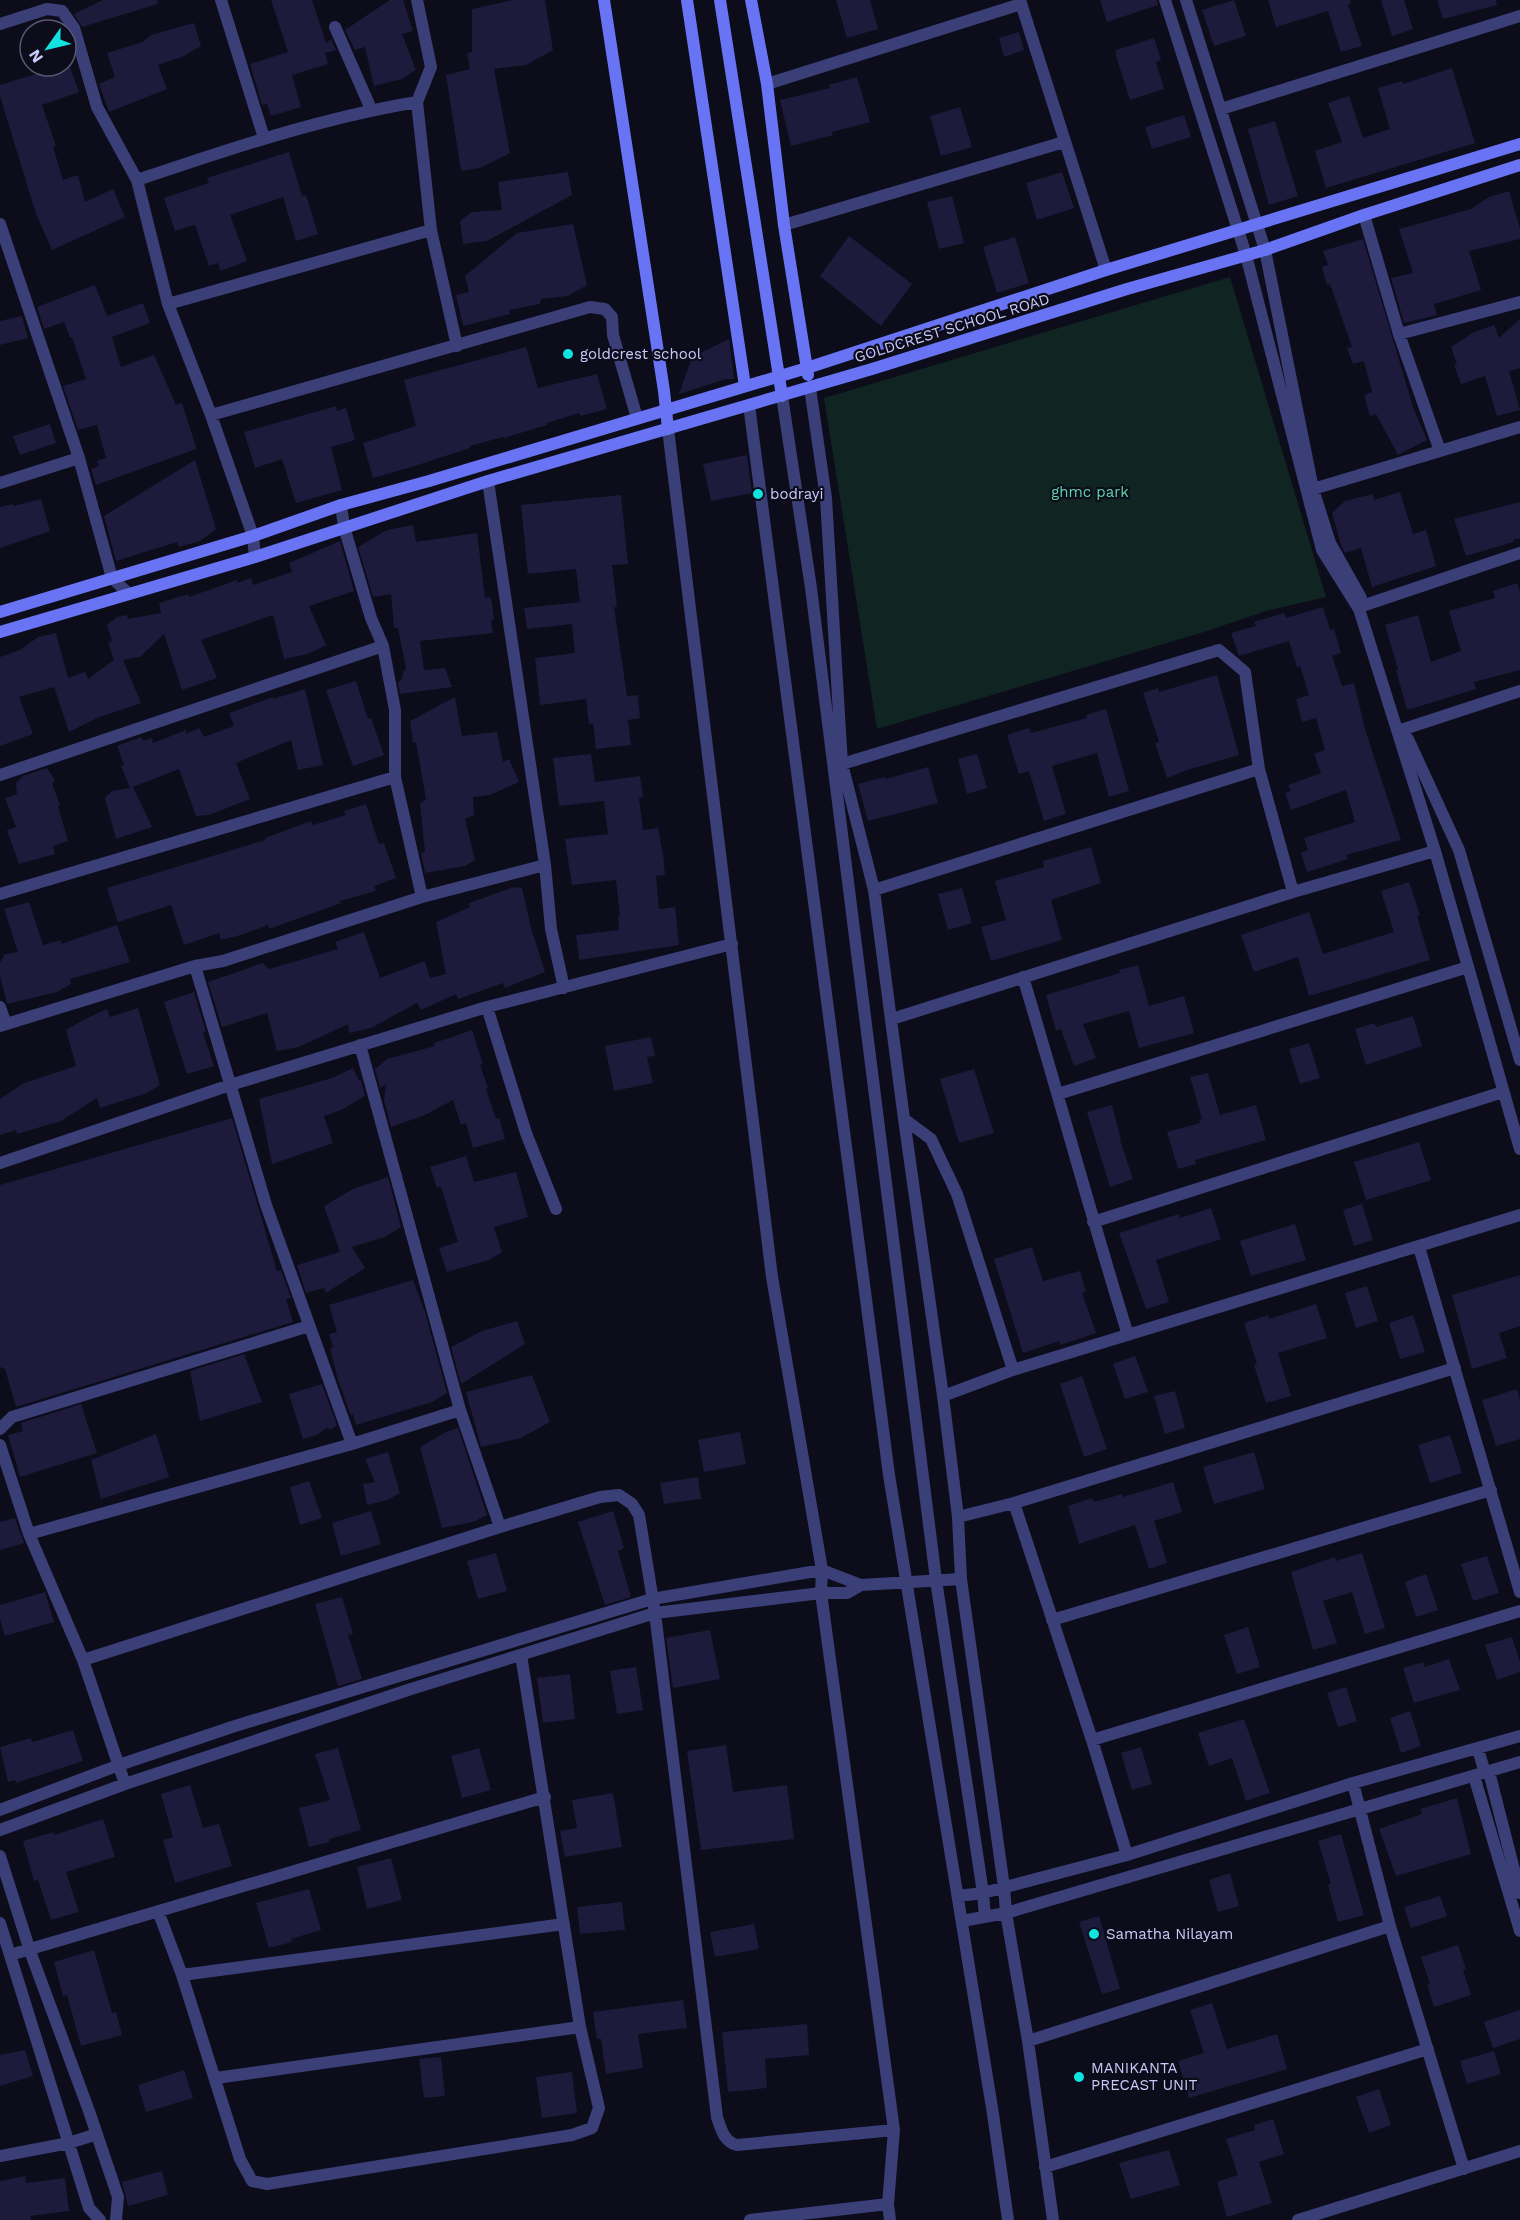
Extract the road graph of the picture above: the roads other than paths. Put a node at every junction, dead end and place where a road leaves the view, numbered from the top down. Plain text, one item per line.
1 (221, 0) edge
2 (417, 0) edge
3 (604, 0) edge
4 (687, 0) edge
5 (720, 0) edge
6 (751, 0) edge
7 (1165, 0) edge
8 (1186, 0) edge
9 (1021, 2) edge
10 (1520, 16) edge
11 (0, 24) edge
12 (335, 27) dead end
13 (767, 84) junction
14 (417, 102) junction
15 (371, 109) junction
16 (1221, 109) junction
17 (264, 138) junction
18 (1064, 142) junction
19 (1520, 144) edge
20 (1520, 165) edge
21 (137, 180) junction
22 (1364, 215) junction
23 (0, 224) edge
24 (784, 225) junction
25 (1255, 226) junction
26 (431, 230) junction
27 (1238, 231) junction
28 (1265, 250) junction
29 (1246, 255) junction
30 (1106, 270) junction
31 (1520, 302) edge
32 (168, 304) junction
33 (1399, 334) junction
34 (457, 346) junction
35 (807, 368) junction
36 (778, 377) junction
37 (745, 386) junction
38 (810, 388) junction
39 (782, 396) junction
40 (749, 405) junction
41 (666, 410) junction
42 (211, 415) junction
43 (637, 418) junction
44 (1520, 427) edge
45 (668, 429) junction
46 (1440, 451) junction
47 (79, 458) junction
48 (488, 481) junction
49 (0, 483) edge
50 (1313, 489) junction
51 (341, 505) junction
52 (344, 526) junction
53 (253, 536) junction
54 (1520, 553) edge
55 (255, 557) junction
56 (112, 578) junction
57 (129, 594) junction
58 (1365, 605) junction
59 (0, 612) edge
60 (0, 632) edge
61 (383, 646) junction
62 (1520, 691) edge
63 (1404, 729) junction
64 (842, 764) junction
65 (1259, 769) junction
66 (0, 776) edge
67 (395, 777) junction
68 (1435, 850) junction
69 (544, 865) junction
70 (874, 890) junction
71 (1293, 892) junction
72 (0, 894) edge
73 (422, 897) junction
74 (732, 944) junction
75 (195, 966) junction
76 (1468, 967) junction
77 (1023, 977) junction
78 (564, 987) junction
79 (0, 1007) edge
80 (487, 1007) junction
81 (892, 1019) junction
82 (3, 1025) edge
83 (360, 1045) junction
84 (1520, 1060) edge
85 (230, 1085) junction
86 (1503, 1092) junction
87 (1058, 1094) junction
88 (903, 1119) junction
89 (1520, 1149) edge
90 (0, 1163) edge
91 (556, 1209) dead end
92 (1520, 1215) edge
93 (1093, 1222) junction
94 (1419, 1247) junction
95 (309, 1326) junction
96 (1128, 1335) junction
97 (1455, 1368) junction
98 (1013, 1370) junction
99 (942, 1396) junction
100 (460, 1410) junction
101 (0, 1429) edge
102 (352, 1444) junction
103 (0, 1445) edge
104 (1491, 1490) junction
105 (1014, 1503) junction
106 (958, 1517) junction
107 (500, 1527) junction
108 (29, 1534) junction
109 (822, 1570) junction
110 (961, 1579) junction
111 (936, 1580) junction
112 (906, 1581) junction
113 (861, 1585) junction
114 (1520, 1592) edge
115 (821, 1593) junction
116 (652, 1599) junction
117 (1520, 1611) edge
118 (655, 1613) junction
119 (1052, 1620) junction
120 (521, 1655) junction
121 (83, 1660) junction
122 (1520, 1736) edge
123 (1092, 1740) junction
124 (1478, 1749) junction
125 (1520, 1762) edge
126 (118, 1765) junction
127 (1482, 1774) junction
128 (125, 1784) junction
129 (1353, 1784) junction
130 (545, 1797) junction
131 (1360, 1809) junction
132 (0, 1810) edge
133 (0, 1830) edge
134 (1127, 1855) junction
135 (0, 1856) edge
136 (1005, 1887) junction
137 (983, 1893) junction
138 (1520, 1893) edge
139 (958, 1896) junction
140 (158, 1911) junction
141 (1006, 1913) junction
142 (985, 1917) junction
143 (962, 1921) junction
144 (0, 1923) edge
145 (564, 1924) junction
146 (1390, 1926) junction
147 (1520, 1930) edge
148 (30, 1951) junction
149 (10, 1955) junction
150 (182, 1975) junction
151 (580, 2027) junction
152 (1028, 2041) junction
153 (1428, 2049) junction
154 (216, 2078) junction
155 (894, 2130) junction
156 (97, 2134) junction
157 (69, 2143) junction
158 (1520, 2151) edge
159 (0, 2156) edge
160 (1045, 2167) junction
161 (1464, 2169) junction
162 (888, 2204) junction
163 (100, 2220) edge
164 (116, 2220) edge
165 (750, 2220) edge
166 (755, 2220) edge
167 (891, 2220) edge
168 (1008, 2220) edge
169 (1053, 2220) edge
170 (1298, 2220) edge

1 - 17 street
2 - 14 street
3 - 41 street
4 - 37 street
5 - 36 street
6 - 13 street
7 - 27 street
8 - 16 street
9 - 13 street
9 - 18 street
10 - 16 street
11 - 21 street
12 - 15 street
13 - 24 street
14 - 15 street
14 - 26 street
15 - 17 street
16 - 25 street
17 - 21 street
18 - 24 street
18 - 30 street
19 - 25 street, GOLDCREST SCHOOL ROAD
20 - 22 street, GOLDCREST SCHOOL ROAD
21 - 32 street
22 - 28 street, GOLDCREST SCHOOL ROAD
22 - 33 street
23 - 47 street
24 - 35 street
25 - 27 street, GOLDCREST SCHOOL ROAD
25 - 28 street
26 - 32 street
26 - 34 street
27 - 29 street
27 - 30 street, GOLDCREST SCHOOL ROAD
28 - 29 street, GOLDCREST SCHOOL ROAD
28 - 50 street
29 - 38 street, GOLDCREST SCHOOL ROAD
29 - 68 street
30 - 35 street, GOLDCREST SCHOOL ROAD
31 - 33 street
32 - 42 street
33 - 46 street
34 - 42 street
34 - 43 street
35 - 36 street, GOLDCREST SCHOOL ROAD
35 - 38 street
36 - 37 street, GOLDCREST SCHOOL ROAD
36 - 39 street
37 - 41 street, GOLDCREST SCHOOL ROAD
38 - 39 street, GOLDCREST SCHOOL ROAD
38 - 64 street
39 - 40 street, GOLDCREST SCHOOL ROAD
39 - 111 street
40 - 45 street, GOLDCREST SCHOOL ROAD
40 - 112 street
41 - 43 street, GOLDCREST SCHOOL ROAD
41 - 45 street
42 - 53 street
43 - 51 street, GOLDCREST SCHOOL ROAD
44 - 46 street
45 - 48 street, GOLDCREST SCHOOL ROAD
45 - 74 street
46 - 50 street
47 - 49 street
47 - 56 street
48 - 52 street, GOLDCREST SCHOOL ROAD
48 - 69 street
50 - 58 street
51 - 52 street
51 - 53 street, GOLDCREST SCHOOL ROAD
52 - 55 street, GOLDCREST SCHOOL ROAD
52 - 61 street
53 - 55 street
53 - 56 street, GOLDCREST SCHOOL ROAD
54 - 58 street
55 - 57 street, GOLDCREST SCHOOL ROAD
56 - 57 street
56 - 59 street, GOLDCREST SCHOOL ROAD
57 - 60 street, GOLDCREST SCHOOL ROAD
58 - 63 street
61 - 66 street
61 - 67 street
62 - 63 street
63 - 84 street
64 - 65 street
64 - 70 street
65 - 70 street
65 - 71 street
67 - 72 street
67 - 73 street
68 - 71 street
68 - 76 street
69 - 73 street
69 - 78 street
70 - 81 street
71 - 77 street
73 - 75 street
74 - 78 street
74 - 109 street
75 - 82 street
75 - 85 street
76 - 86 street
76 - 87 street
77 - 81 street
77 - 87 street
78 - 80 street
79 - 82 street
80 - 83 street
80 - 91 street
81 - 88 street
83 - 85 street
83 - 100 street
85 - 90 street
85 - 95 street
86 - 89 street
86 - 93 street
87 - 93 street
88 - 98 street
88 - 99 street
92 - 94 street
93 - 96 street
94 - 96 street
94 - 97 street
95 - 101 street
95 - 102 street
96 - 98 street
97 - 104 street
97 - 105 street
98 - 99 street
99 - 106 street
100 - 102 street
100 - 107 street
102 - 108 street
103 - 108 street
104 - 114 street
104 - 119 street
105 - 106 street
105 - 119 street
106 - 110 street
107 - 116 street
107 - 121 street
108 - 121 street
109 - 113 street
109 - 115 street
109 - 116 street
110 - 111 street
110 - 136 street
111 - 112 street
111 - 137 street
112 - 113 street
112 - 139 street
113 - 115 street
115 - 118 street
115 - 155 street
116 - 118 street
116 - 126 street
117 - 123 street
118 - 120 street
118 - 155 street
119 - 123 street
120 - 128 street
120 - 130 street
121 - 126 street
122 - 124 street
123 - 134 street
124 - 127 street
124 - 129 street
125 - 127 street
126 - 128 street
126 - 132 street
127 - 131 street
127 - 138 street
127 - 147 street
128 - 133 street
129 - 131 street
129 - 134 street
130 - 140 street
130 - 145 street
131 - 141 street
131 - 146 street
134 - 136 street
135 - 148 street
136 - 137 street
136 - 141 street
137 - 139 street
137 - 142 street
139 - 143 street
140 - 148 street
140 - 150 street
141 - 142 street
141 - 152 street
142 - 143 street
143 - 168 street
144 - 149 street
145 - 150 street
145 - 151 street
146 - 152 street
146 - 153 street
148 - 149 street
148 - 156 street
149 - 157 street
150 - 154 street
151 - 154 street
151 - 154 street
152 - 160 street
153 - 160 street
153 - 161 street
155 - 162 street
156 - 157 street
156 - 164 street
157 - 159 street
157 - 163 street
158 - 161 street
160 - 169 street
161 - 170 street
162 - 166 street
162 - 167 street
165 - 166 street

